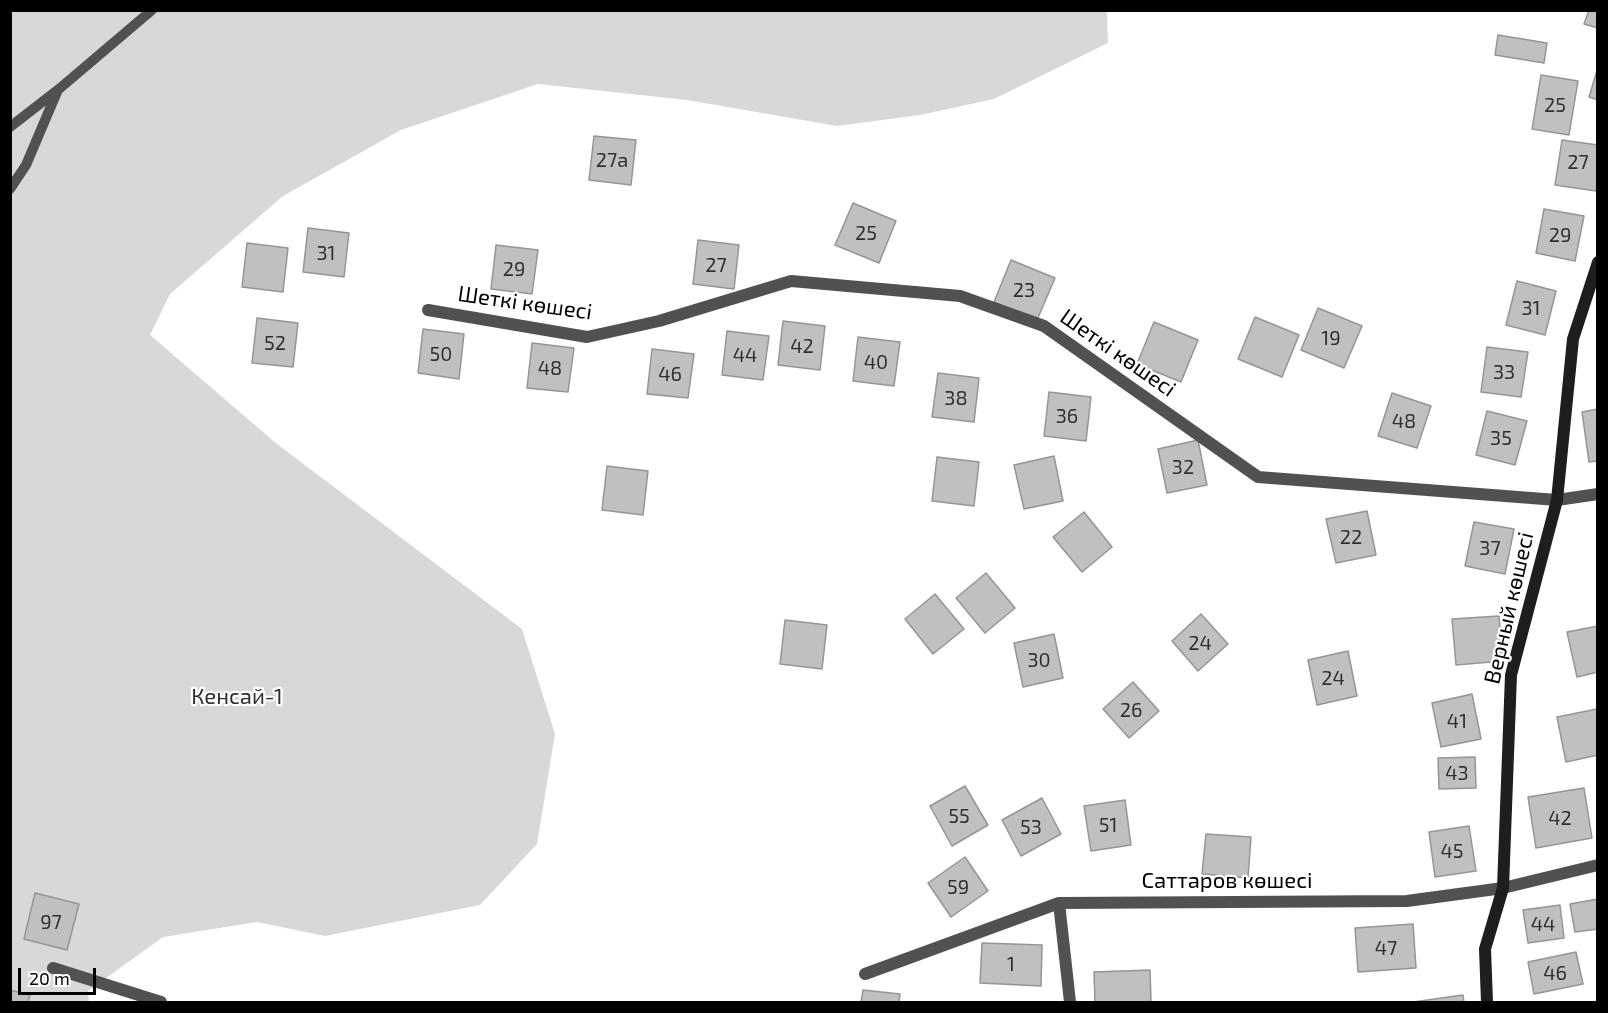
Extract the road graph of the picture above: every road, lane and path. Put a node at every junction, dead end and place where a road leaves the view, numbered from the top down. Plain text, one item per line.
1 (152, 10) edge
2 (59, 89) junction
3 (10, 127) edge
4 (10, 189) edge
5 (1598, 262) edge
6 (428, 310) dead end
7 (1598, 494) edge
8 (1557, 500) junction
9 (1598, 865) edge
10 (1503, 888) junction
11 (1059, 903) junction
12 (53, 968) dead end
13 (865, 975) dead end
14 (161, 1002) edge
15 (1070, 1002) edge
16 (1487, 1002) edge

1 - 2 lane
2 - 3 lane
2 - 4 lane
5 - 8 street, Верный көшесі
6 - 8 street, Шеткі көшесі
7 - 8 street, Шеткі көшесі
8 - 10 street, Верный көшесі
9 - 10 street, Саттаров көшесі
10 - 11 street, Саттаров көшесі
10 - 16 street, Верный көшесі
11 - 13 street, Саттаров көшесі
11 - 15 street
12 - 14 street

